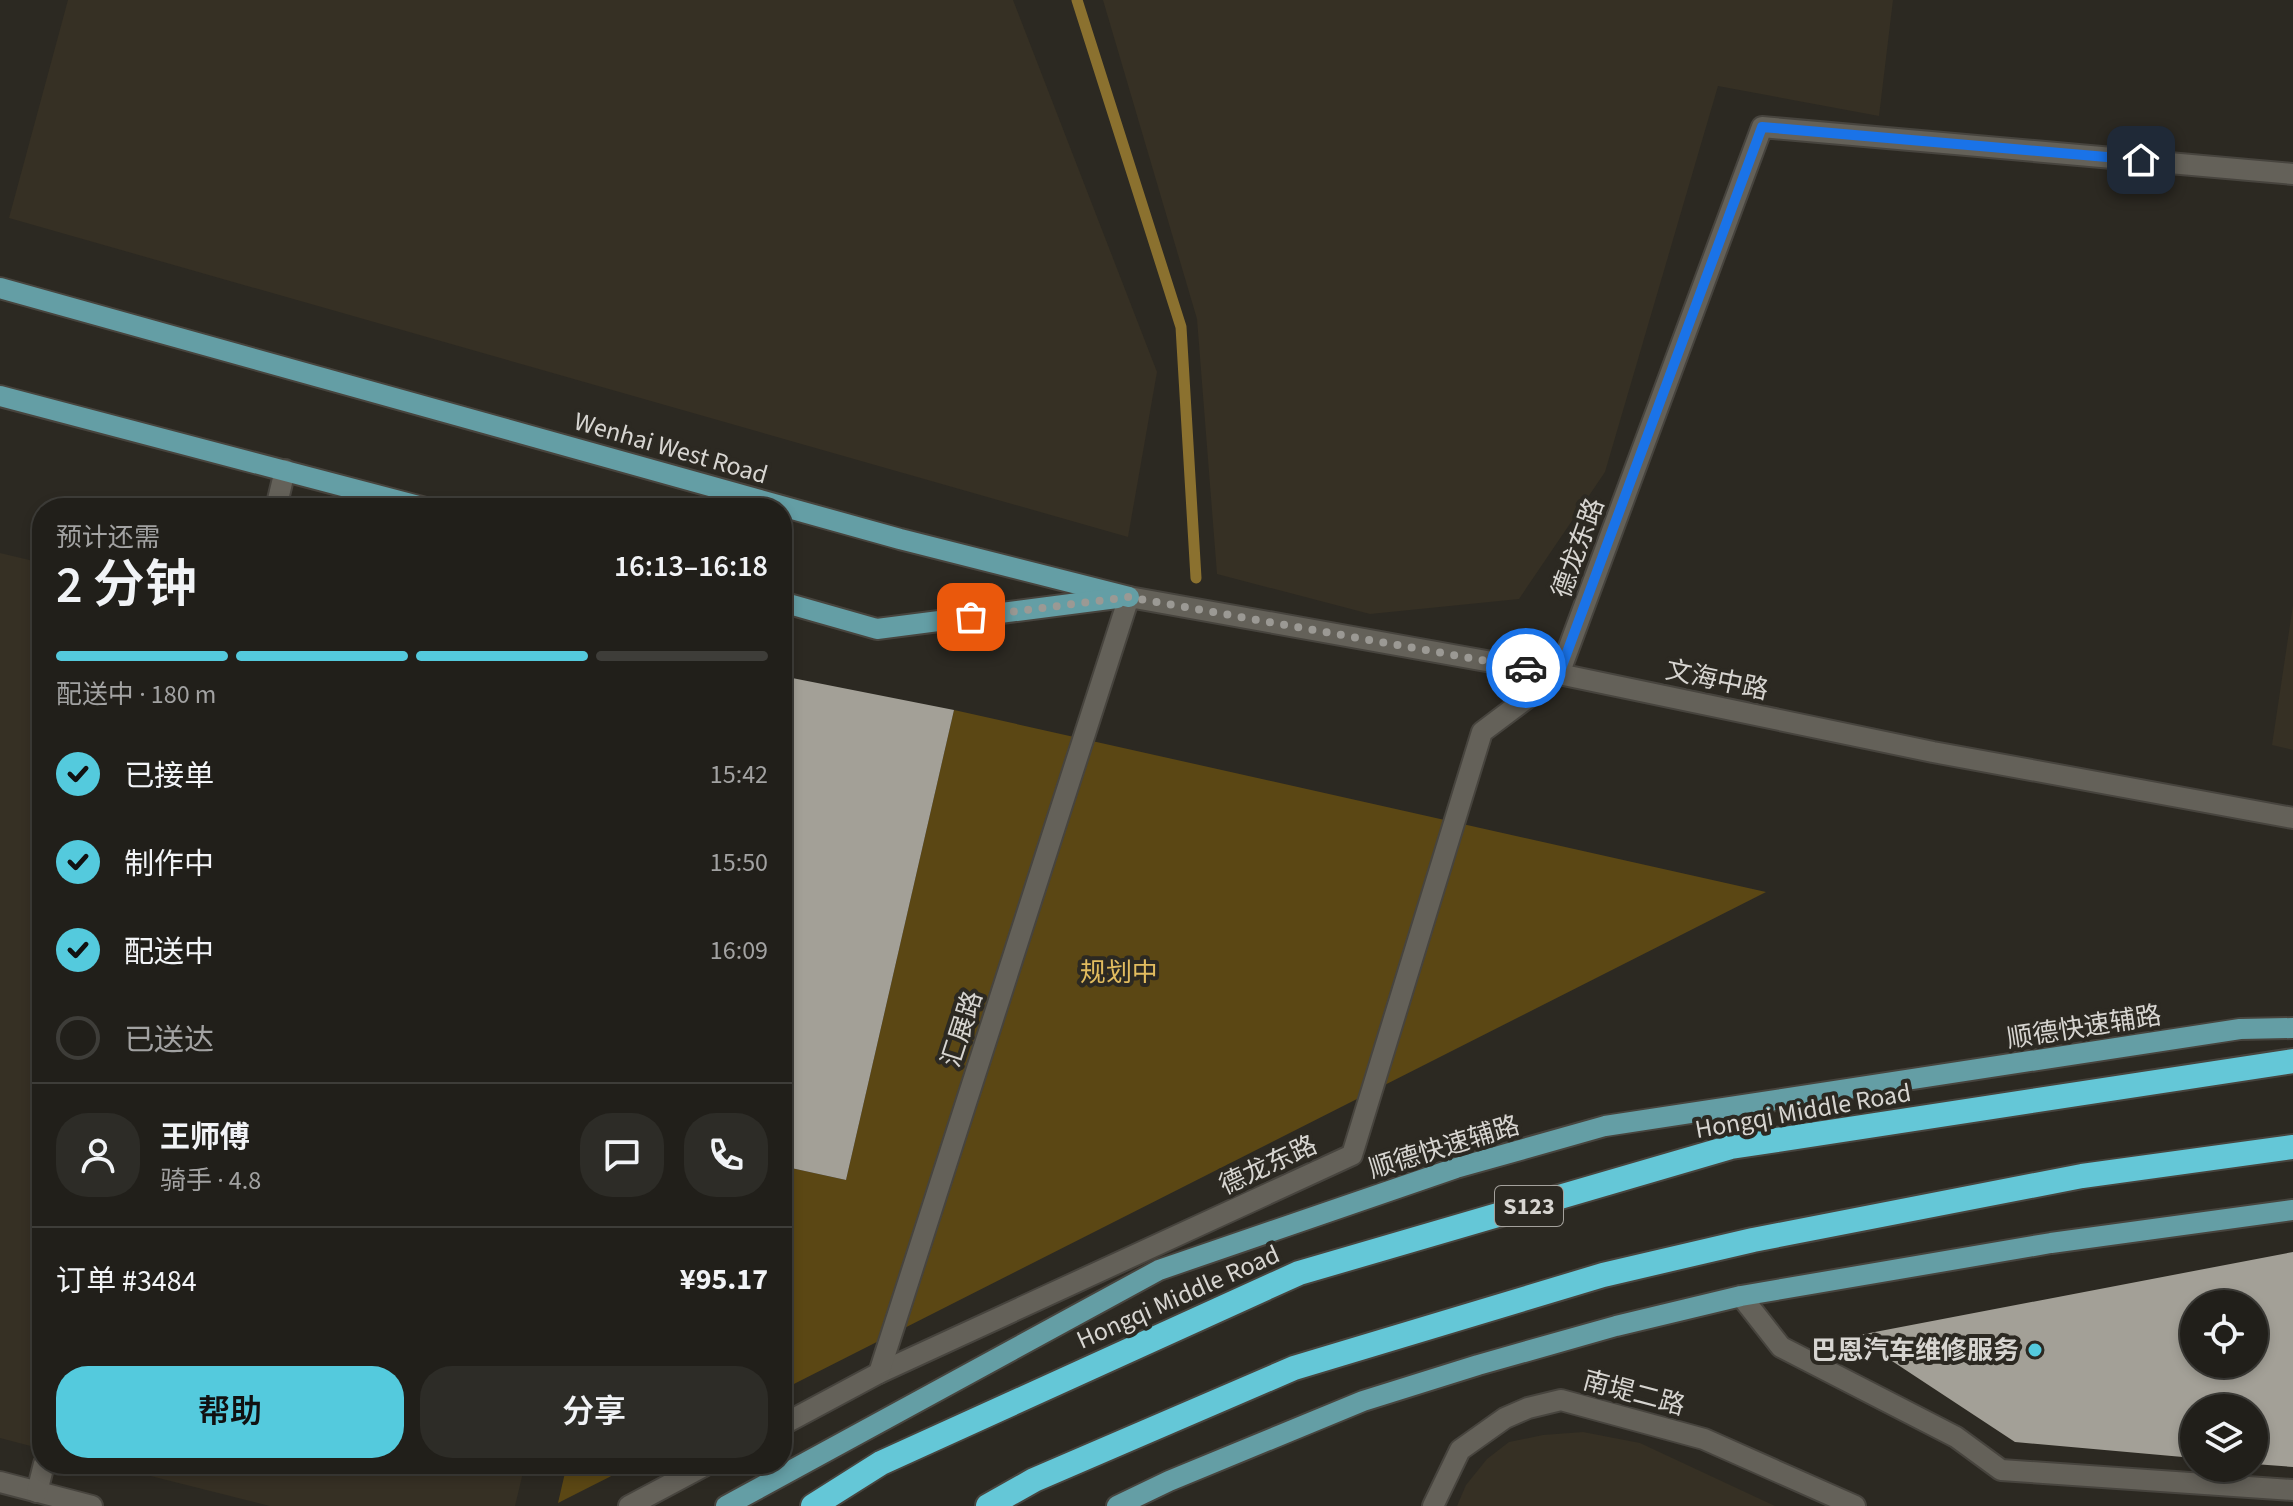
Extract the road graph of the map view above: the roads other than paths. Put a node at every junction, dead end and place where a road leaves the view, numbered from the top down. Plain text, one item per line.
1 (2293, 174) edge
2 (0, 288) edge
3 (0, 396) edge
4 (285, 470) junction
5 (278, 498) edge
6 (389, 498) edge
7 (753, 498) edge
8 (792, 509) edge
9 (1129, 597) junction
10 (792, 605) edge
11 (1559, 674) junction
12 (2293, 818) edge
13 (2293, 1028) edge
14 (2293, 1061) edge
15 (2293, 1147) edge
16 (2293, 1210) edge
17 (1741, 1296) junction
18 (879, 1373) junction
19 (792, 1420) edge
20 (792, 1470) edge
21 (42, 1474) edge
22 (689, 1474) edge
23 (785, 1474) edge
24 (0, 1482) edge
25 (2293, 1490) edge
26 (37, 1492) junction
27 (92, 1506) edge
28 (629, 1506) edge
29 (726, 1506) edge
30 (813, 1506) edge
31 (988, 1506) edge
32 (1117, 1506) edge
33 (1433, 1506) edge
34 (1855, 1506) edge

1 - 11 street, 德龙东路
2 - 7 main road, Wenhai West Road
3 - 4 main road
4 - 5 street
4 - 6 main road
8 - 9 main road, Wenhai West Road
9 - 10 main road
9 - 11 street, 文海中路
9 - 18 street, 汇展路
11 - 12 street, 文海中路
11 - 18 street, 德龙东路
13 - 20 main road, 顺德快速辅路
14 - 30 highway, Hongqi Middle Road / S123
15 - 31 highway
16 - 17 main road
17 - 25 street
17 - 32 main road
18 - 19 street
21 - 26 street
22 - 28 street
23 - 29 main road, 顺德快速辅路
24 - 26 street
26 - 27 street
33 - 34 street, 南堤二路

